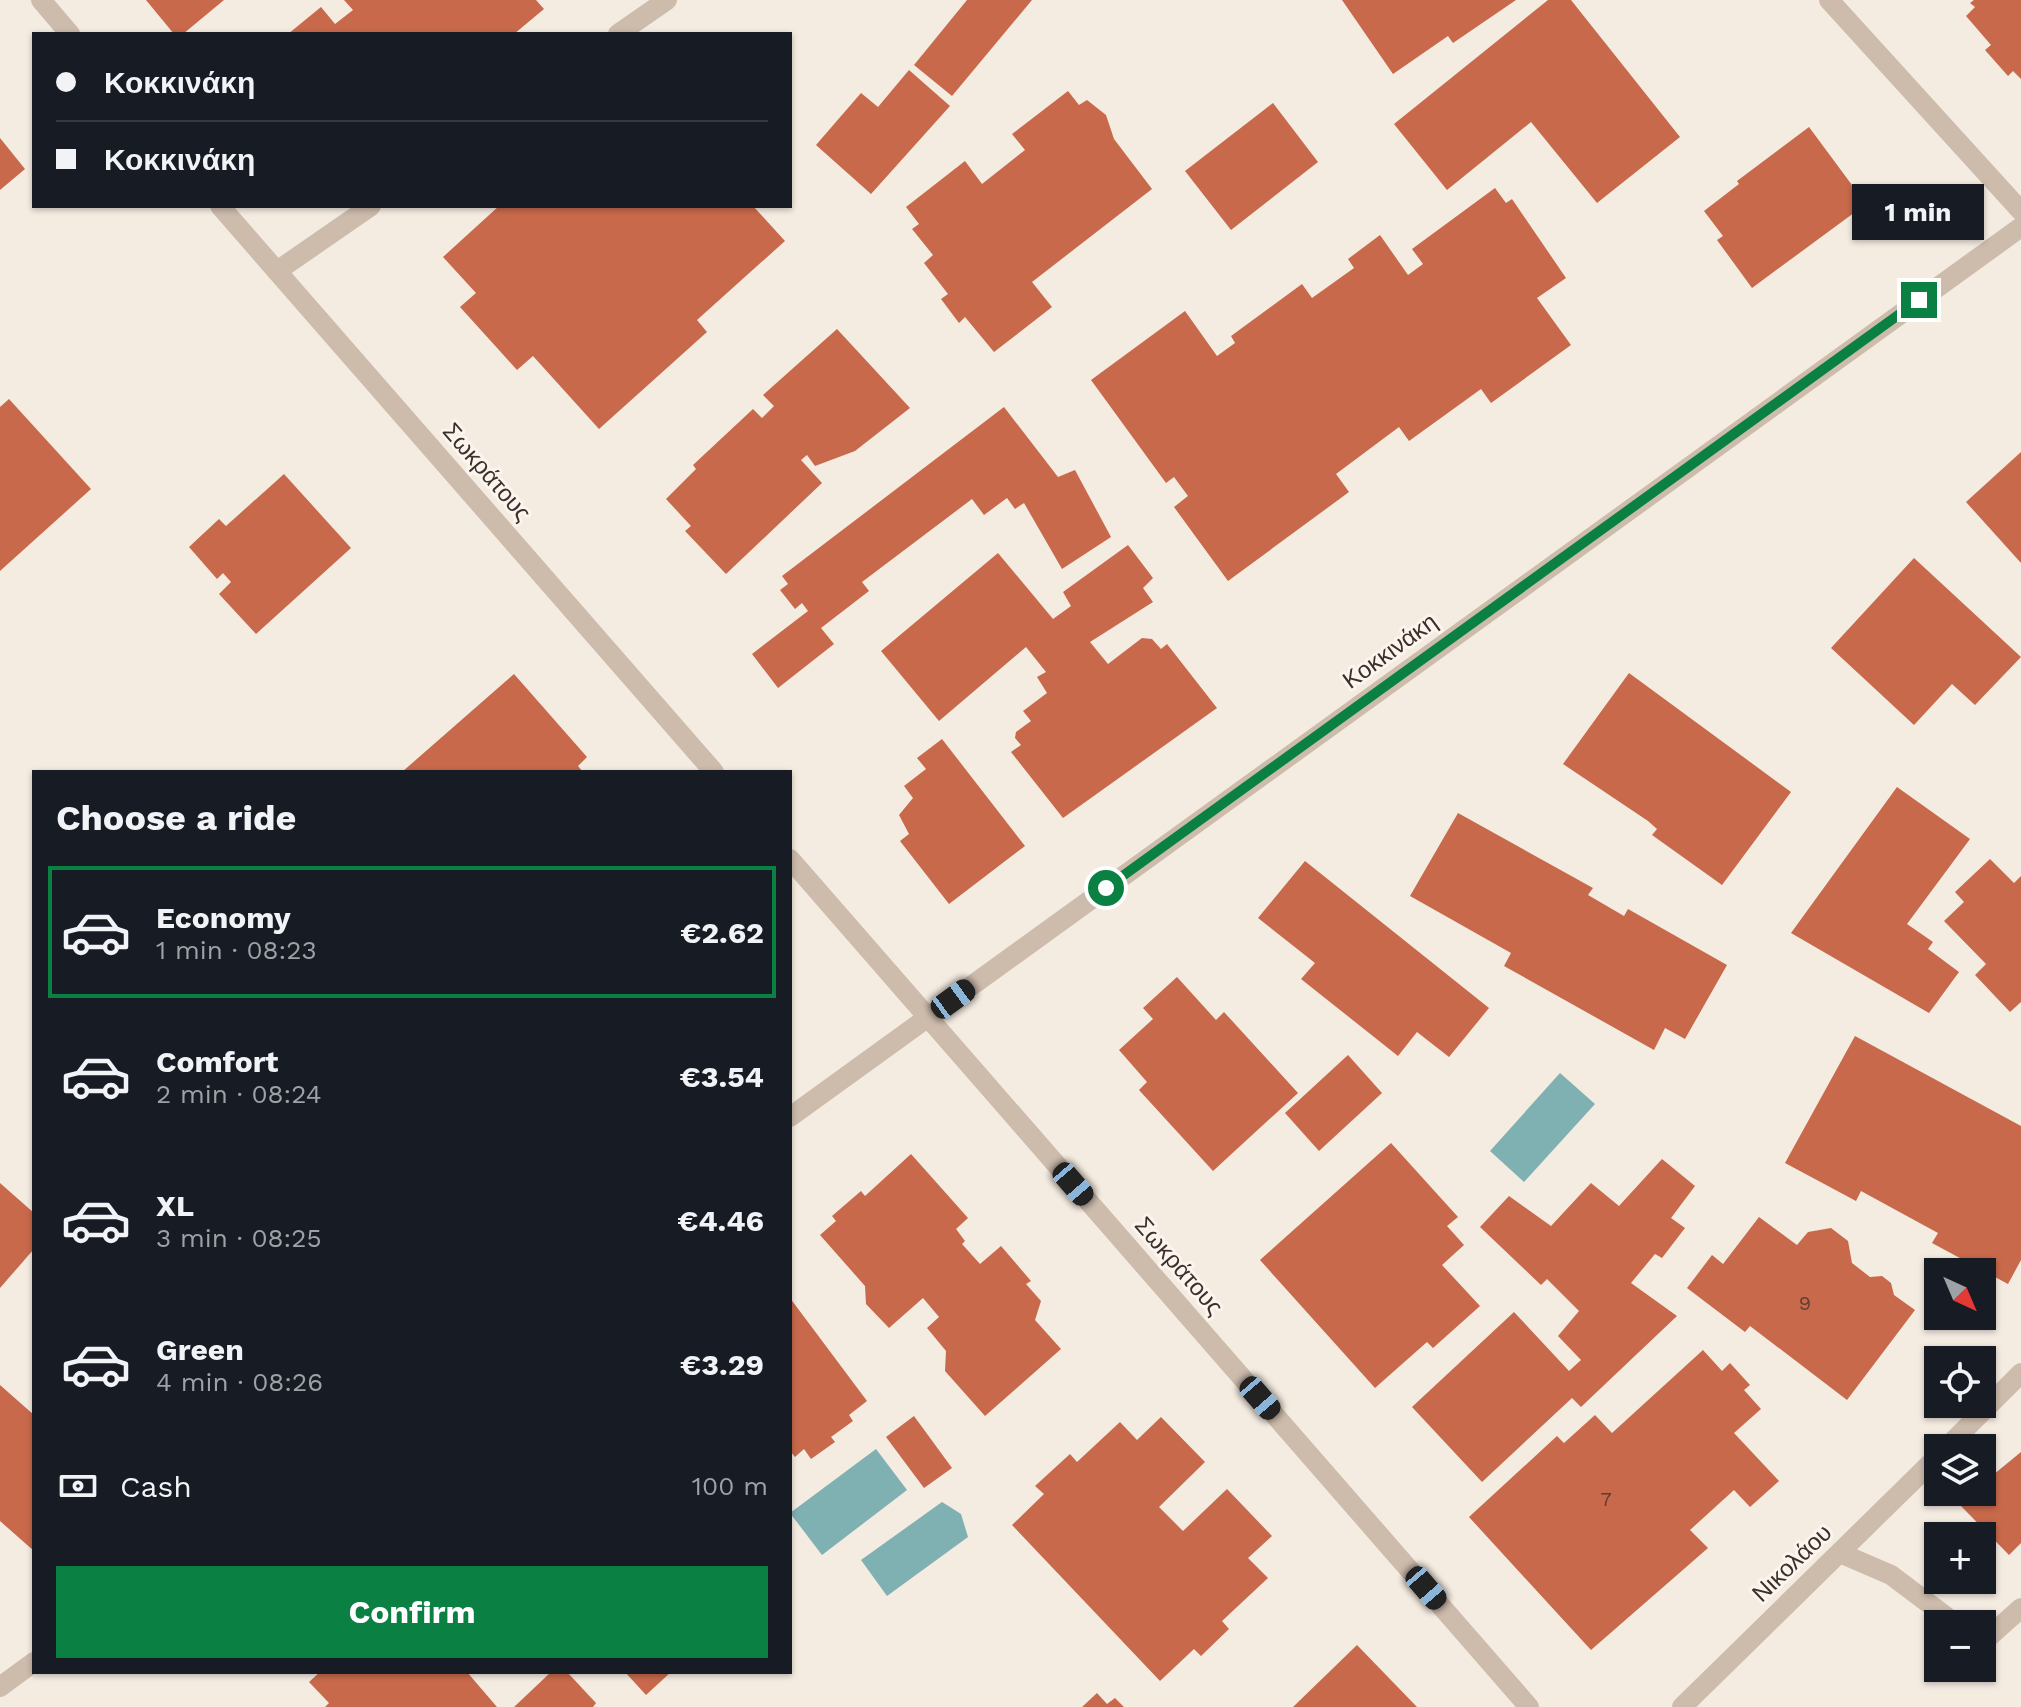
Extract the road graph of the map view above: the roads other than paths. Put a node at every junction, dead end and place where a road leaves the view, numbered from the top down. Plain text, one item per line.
1 (41, 0) edge
2 (667, 0) edge
3 (1829, 0) edge
4 (68, 32) edge
5 (621, 32) edge
6 (222, 208) edge
7 (368, 208) edge
8 (2021, 211) edge
9 (2021, 227) edge
10 (277, 271) junction
11 (712, 770) edge
12 (792, 861) edge
13 (928, 1017) junction
14 (792, 1116) edge
15 (2021, 1373) edge
16 (1960, 1434) edge
17 (1924, 1470) edge
18 (1840, 1553) junction
19 (2021, 1608) edge
20 (1937, 1610) edge
21 (1996, 1632) edge
22 (32, 1663) edge
23 (0, 1687) edge
24 (1529, 1707) edge
25 (1682, 1707) edge

1 - 4 street
2 - 5 street
3 - 8 street
6 - 10 street, Σωκράτους
7 - 10 street
9 - 13 street, Κοκκινάκη
10 - 11 street, Σωκράτους
12 - 13 street, Σωκράτους
13 - 14 street, Κοκκινάκη
13 - 24 street, Σωκράτους
15 - 16 street
17 - 18 street, Νικολάου
18 - 20 street
18 - 25 street, Νικολάου
19 - 21 street
22 - 23 street

